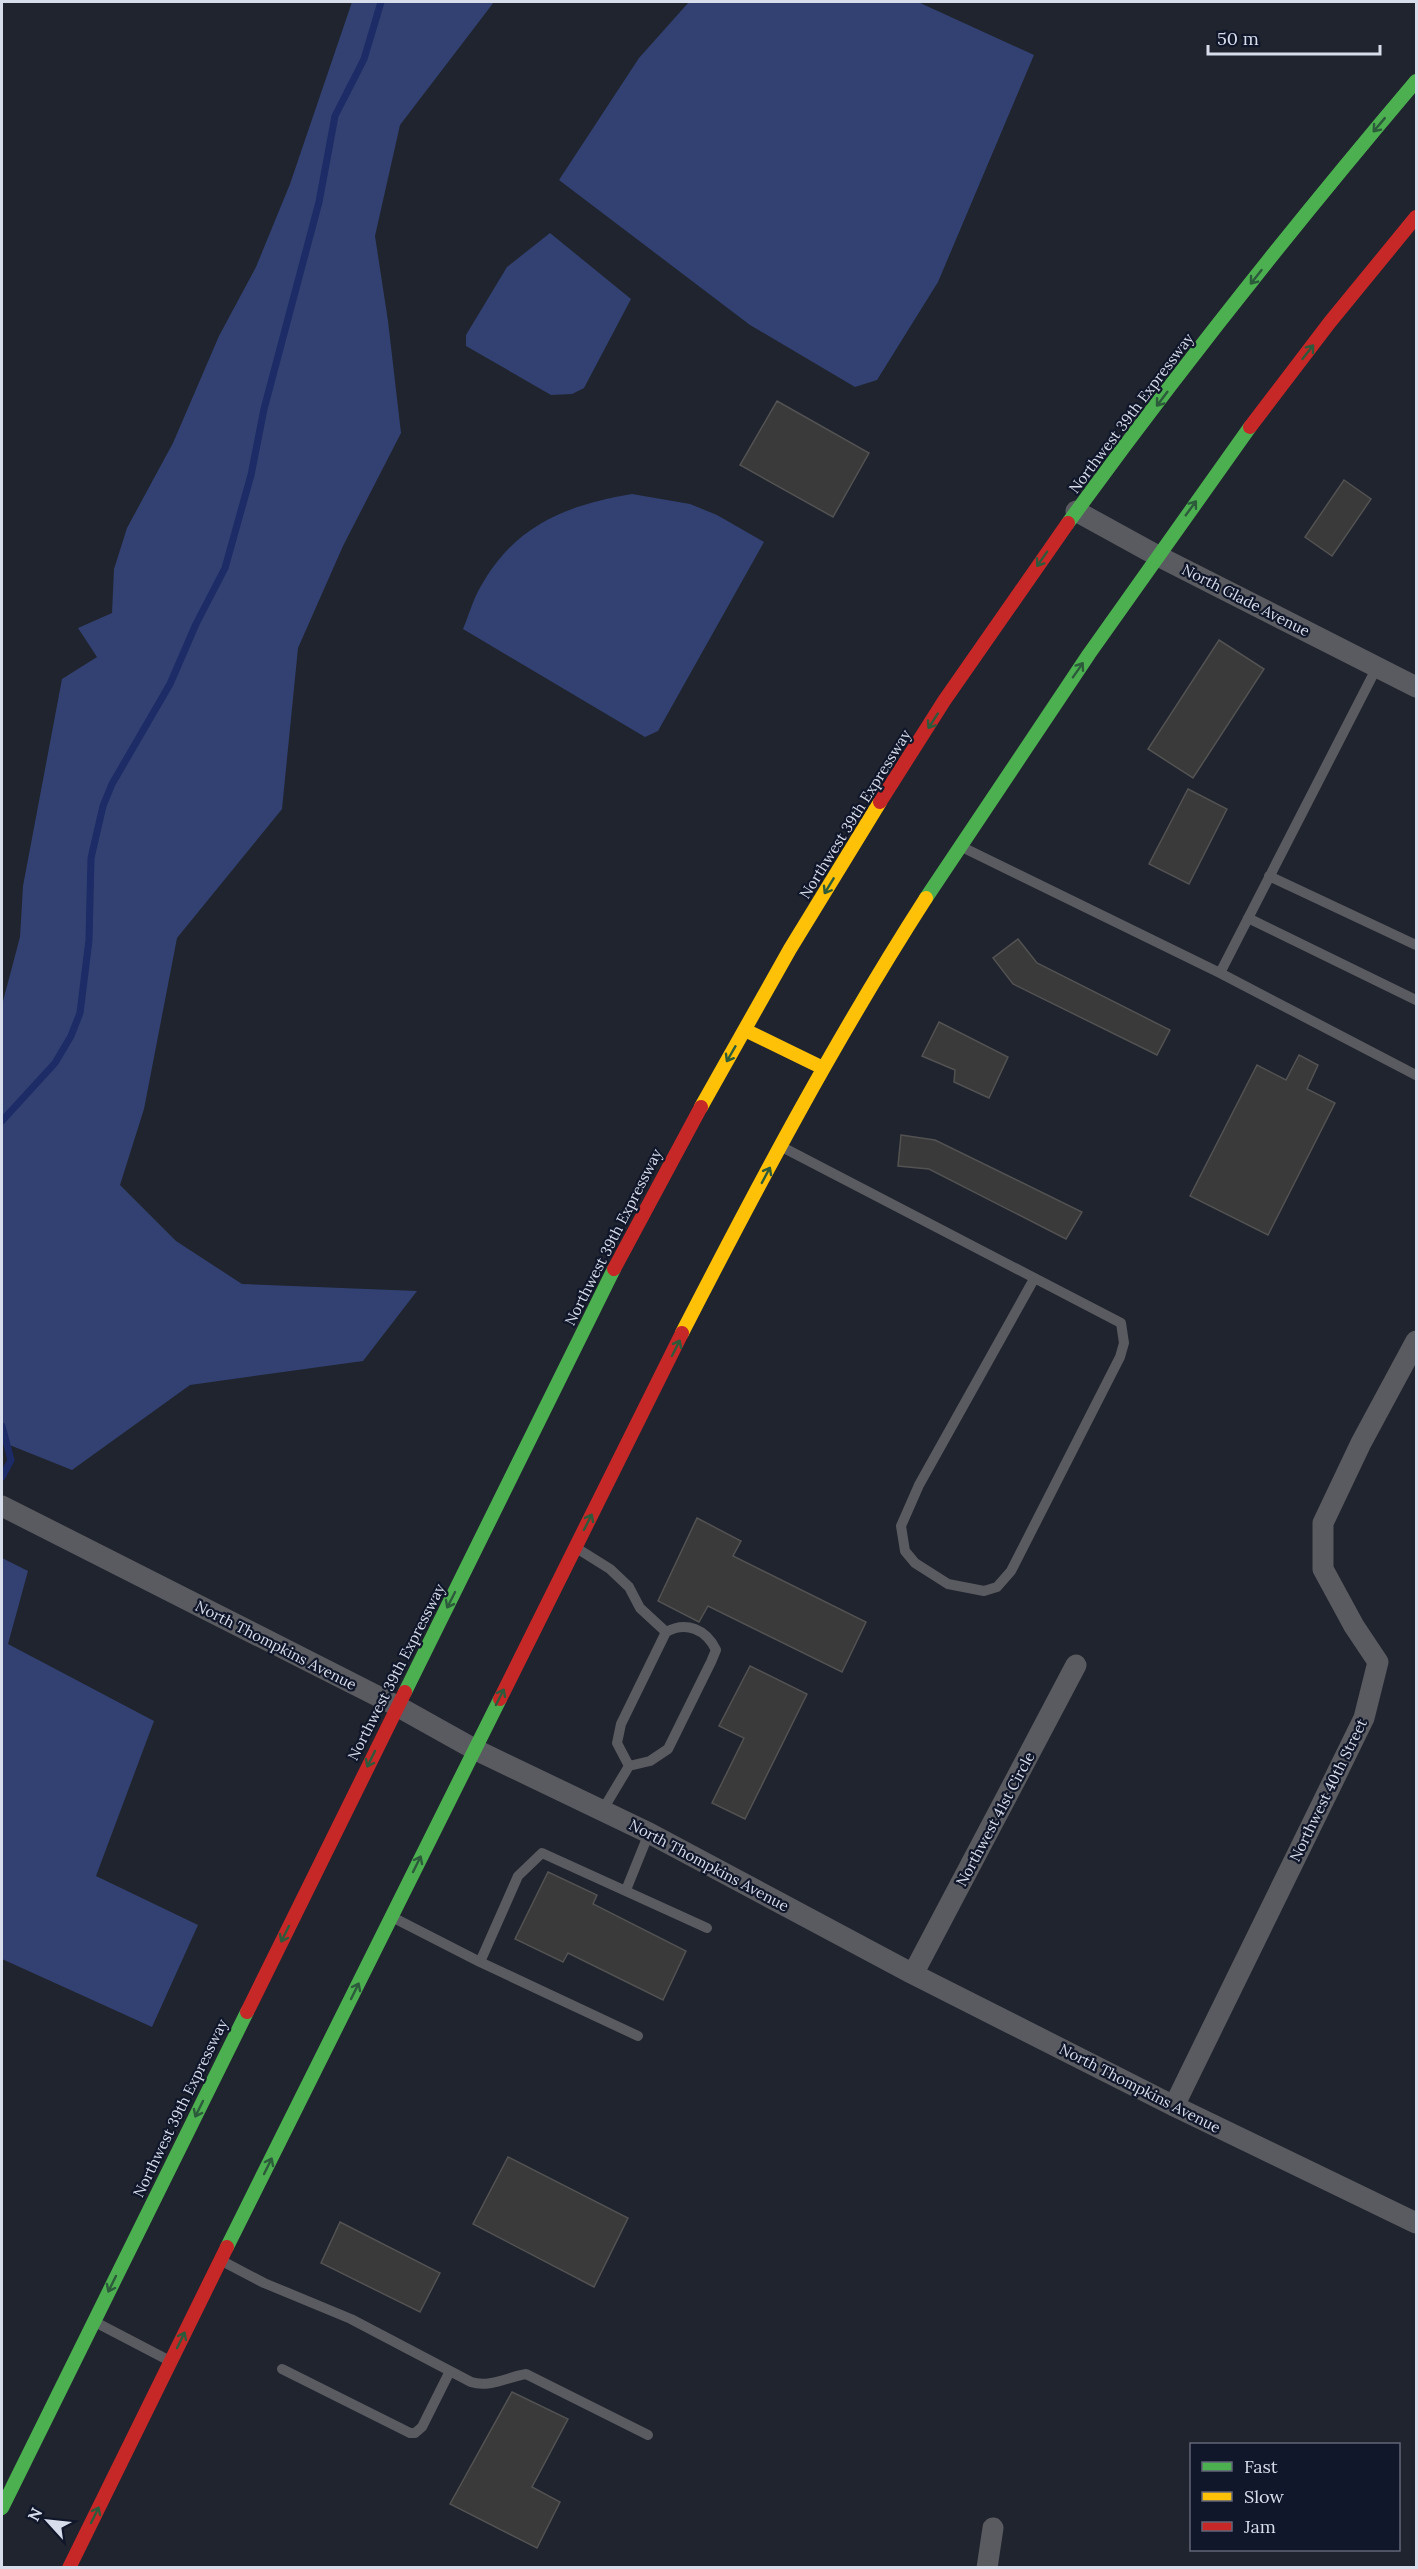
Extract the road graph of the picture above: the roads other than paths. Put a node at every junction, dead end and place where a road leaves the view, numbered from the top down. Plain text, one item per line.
1 (1416, 81) edge
2 (1416, 217) edge
3 (1076, 512) junction
4 (1156, 555) junction
5 (1377, 667) junction
6 (1416, 687) edge
7 (959, 845) junction
8 (1269, 876) junction
9 (1248, 918) junction
10 (1416, 945) edge
11 (1220, 973) junction
12 (1416, 1000) edge
13 (745, 1030) junction
14 (823, 1068) junction
15 (1416, 1075) edge
16 (781, 1146) junction
17 (1034, 1279) junction
18 (1416, 1341) edge
19 (2, 1506) edge
20 (575, 1548) junction
21 (666, 1632) junction
22 (1076, 1665) dead end
23 (397, 1706) junction
24 (474, 1749) junction
25 (629, 1766) junction
26 (602, 1811) junction
27 (649, 1833) junction
28 (626, 1890) junction
29 (391, 1917) junction
30 (707, 1928) dead end
31 (480, 1962) junction
32 (913, 1974) junction
33 (638, 2037) dead end
34 (1174, 2106) junction
35 (1416, 2223) edge
36 (221, 2261) junction
37 (94, 2321) junction
38 (171, 2361) junction
39 (282, 2369) dead end
40 (450, 2371) junction
41 (648, 2436) dead end
42 (2, 2508) edge
43 (993, 2528) dead end
44 (69, 2568) edge
45 (987, 2568) edge

1 -> 3 highway, Northwest 39th Expressway
4 -> 2 highway
3 - 4 street, North Glade Avenue
3 -> 13 highway, Northwest 39th Expressway
4 - 5 street, North Glade Avenue
7 -> 4 highway
5 - 6 street, North Glade Avenue
5 - 8 lane
7 - 11 lane
7 - 14 highway
8 - 9 lane
8 - 10 lane
9 - 11 lane
9 - 12 lane
11 - 15 lane
13 - 14 highway
13 -> 23 highway, Northwest 39th Expressway
14 - 16 highway
16 - 17 lane
20 -> 16 highway
17 - 17 lane
18 - 34 street, Northwest 40th Street
19 - 23 street, North Thompkins Avenue
20 - 21 lane
24 -> 20 highway
21 - 25 lane
21 - 25 lane
22 - 32 street, Northwest 41st Circle
23 - 24 street, North Thompkins Avenue
23 -> 37 highway, Northwest 39th Expressway
24 - 26 street, North Thompkins Avenue
29 -> 24 highway
25 - 26 lane
26 - 27 street, North Thompkins Avenue
27 - 28 lane
27 - 32 street, North Thompkins Avenue
28 - 30 lane
28 - 31 lane
29 - 31 lane
36 -> 29 highway
31 - 33 lane
32 - 34 street, North Thompkins Avenue
34 - 35 street, North Thompkins Avenue
38 -> 36 highway
36 - 40 lane
37 - 38 lane
37 - 42 highway, Northwest 39th Expressway
44 -> 38 highway
39 - 40 lane
40 - 41 lane
43 - 45 street

